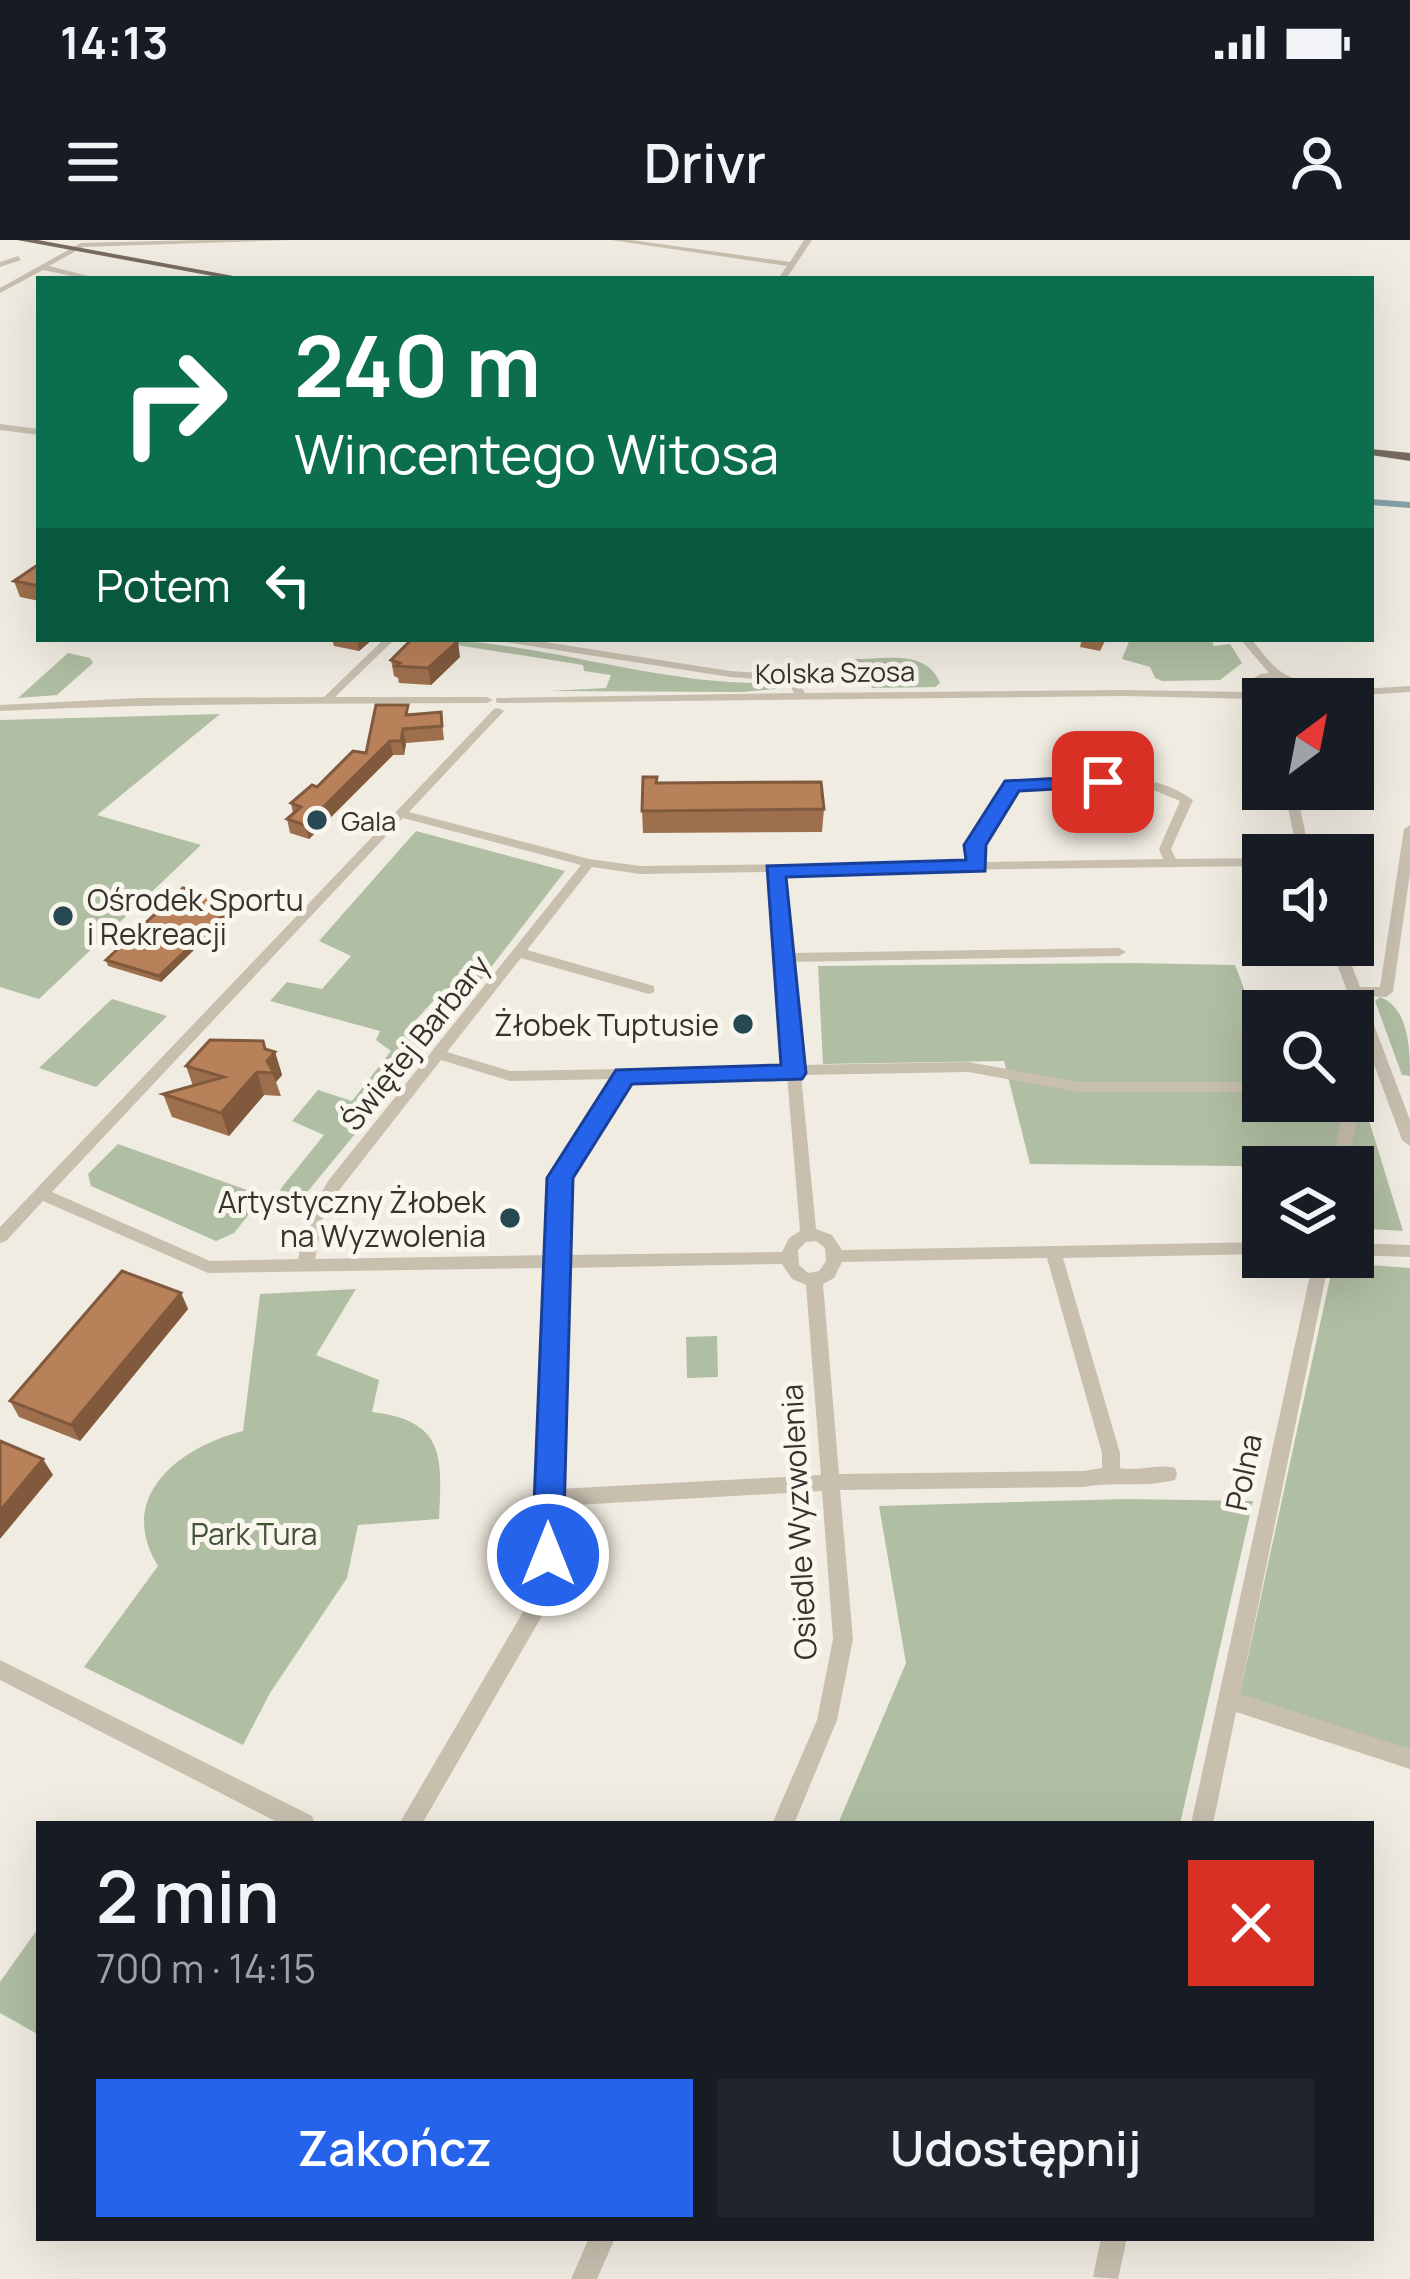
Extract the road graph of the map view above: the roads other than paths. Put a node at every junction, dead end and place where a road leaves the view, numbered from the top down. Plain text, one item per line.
1 (22, 240) edge
2 (289, 240) edge
3 (615, 240) edge
4 (808, 240) edge
5 (674, 243) edge
6 (72, 249) junction
7 (18, 258) dead end
8 (792, 264) junction
9 (0, 266) edge
10 (41, 266) junction
11 (83, 276) edge
12 (228, 276) edge
13 (784, 276) edge
14 (0, 291) edge
15 (0, 427) edge
16 (36, 433) edge
17 (1374, 452) edge
18 (1410, 457) edge
19 (387, 642) edge
20 (524, 642) edge
21 (1246, 642) edge
22 (1248, 642) edge
23 (1259, 676) joint
24 (1278, 676) junction
25 (1281, 678) edge
26 (1410, 689) edge
27 (1374, 690) edge
28 (1242, 695) edge
29 (802, 697) junction
30 (329, 703) junction
31 (494, 706) junction
32 (2, 708) edge
33 (401, 814) junction
34 (1410, 829) edge
35 (1242, 862) edge
36 (589, 863) junction
37 (1172, 864) junction
38 (978, 866) junction
39 (775, 871) junction
40 (1119, 952) dead end
41 (521, 953) junction
42 (783, 958) junction
43 (649, 989) dead end
44 (1374, 992) edge
45 (1374, 1044) edge
46 (438, 1054) junction
47 (794, 1073) junction
48 (624, 1076) junction
49 (1242, 1087) edge
50 (1410, 1140) edge
51 (42, 1194) junction
52 (0, 1237) edge
53 (809, 1237) junction
54 (1242, 1248) edge
55 (1374, 1250) edge
56 (1410, 1251) edge
57 (1054, 1252) junction
58 (838, 1256) junction
59 (785, 1258) junction
60 (557, 1261) junction
61 (305, 1266) junction
62 (814, 1277) junction
63 (1317, 1278) edge
64 (1111, 1474) junction
65 (1168, 1474) dead end
66 (832, 1482) junction
67 (548, 1498) junction
68 (0, 1670) edge
69 (1228, 1700) junction
70 (1410, 1759) edge
71 (298, 1821) edge
72 (412, 1821) edge
73 (784, 1821) edge
74 (1203, 1821) edge
75 (601, 2241) edge
76 (1113, 2241) edge
77 (1106, 2277) edge
78 (584, 2279) edge

1 - 6 main road
2 - 6 street
3 - 5 street
4 - 8 street
5 - 8 street
6 - 10 street
6 - 12 main road
7 - 9 street
8 - 13 street
10 - 11 street
10 - 14 street
15 - 16 street
17 - 18 main road
19 - 30 street
20 - 29 street
21 - 23 street
22 - 24 street
23 - 24 street
24 - 25 street
26 - 27 street
28 - 29 street, Kolska Szosa
29 - 31 street, Kolska Szosa
30 - 31 street, Kolska Szosa
30 - 32 street, Kolska Szosa
31 - 33 street
33 - 36 street
33 - 51 street
34 - 44 street
35 - 37 street
36 - 39 street
36 - 41 street, Świętej Barbary
37 - 38 street
37 - 38 street
38 - 39 street
39 - 42 street
40 - 42 street
41 - 43 street
41 - 46 street, Świętej Barbary
42 - 47 street
45 - 50 street
46 - 48 street
46 - 61 street, Świętej Barbary
47 - 48 street
47 - 49 street
47 - 53 street
48 - 60 street
51 - 52 street
51 - 61 street
53 - 58 street
53 - 59 street
54 - 57 street
55 - 56 street
57 - 58 street
57 - 64 street
58 - 62 street
59 - 60 street
59 - 62 street
60 - 61 street
60 - 67 street
62 - 66 street, Osiedle Wyzwolenia
63 - 69 street, Polna
64 - 65 street
64 - 66 street
66 - 67 street
66 - 73 street, Osiedle Wyzwolenia
67 - 72 street
68 - 71 street
69 - 70 street
69 - 74 street, Polna
75 - 78 street
76 - 77 street

